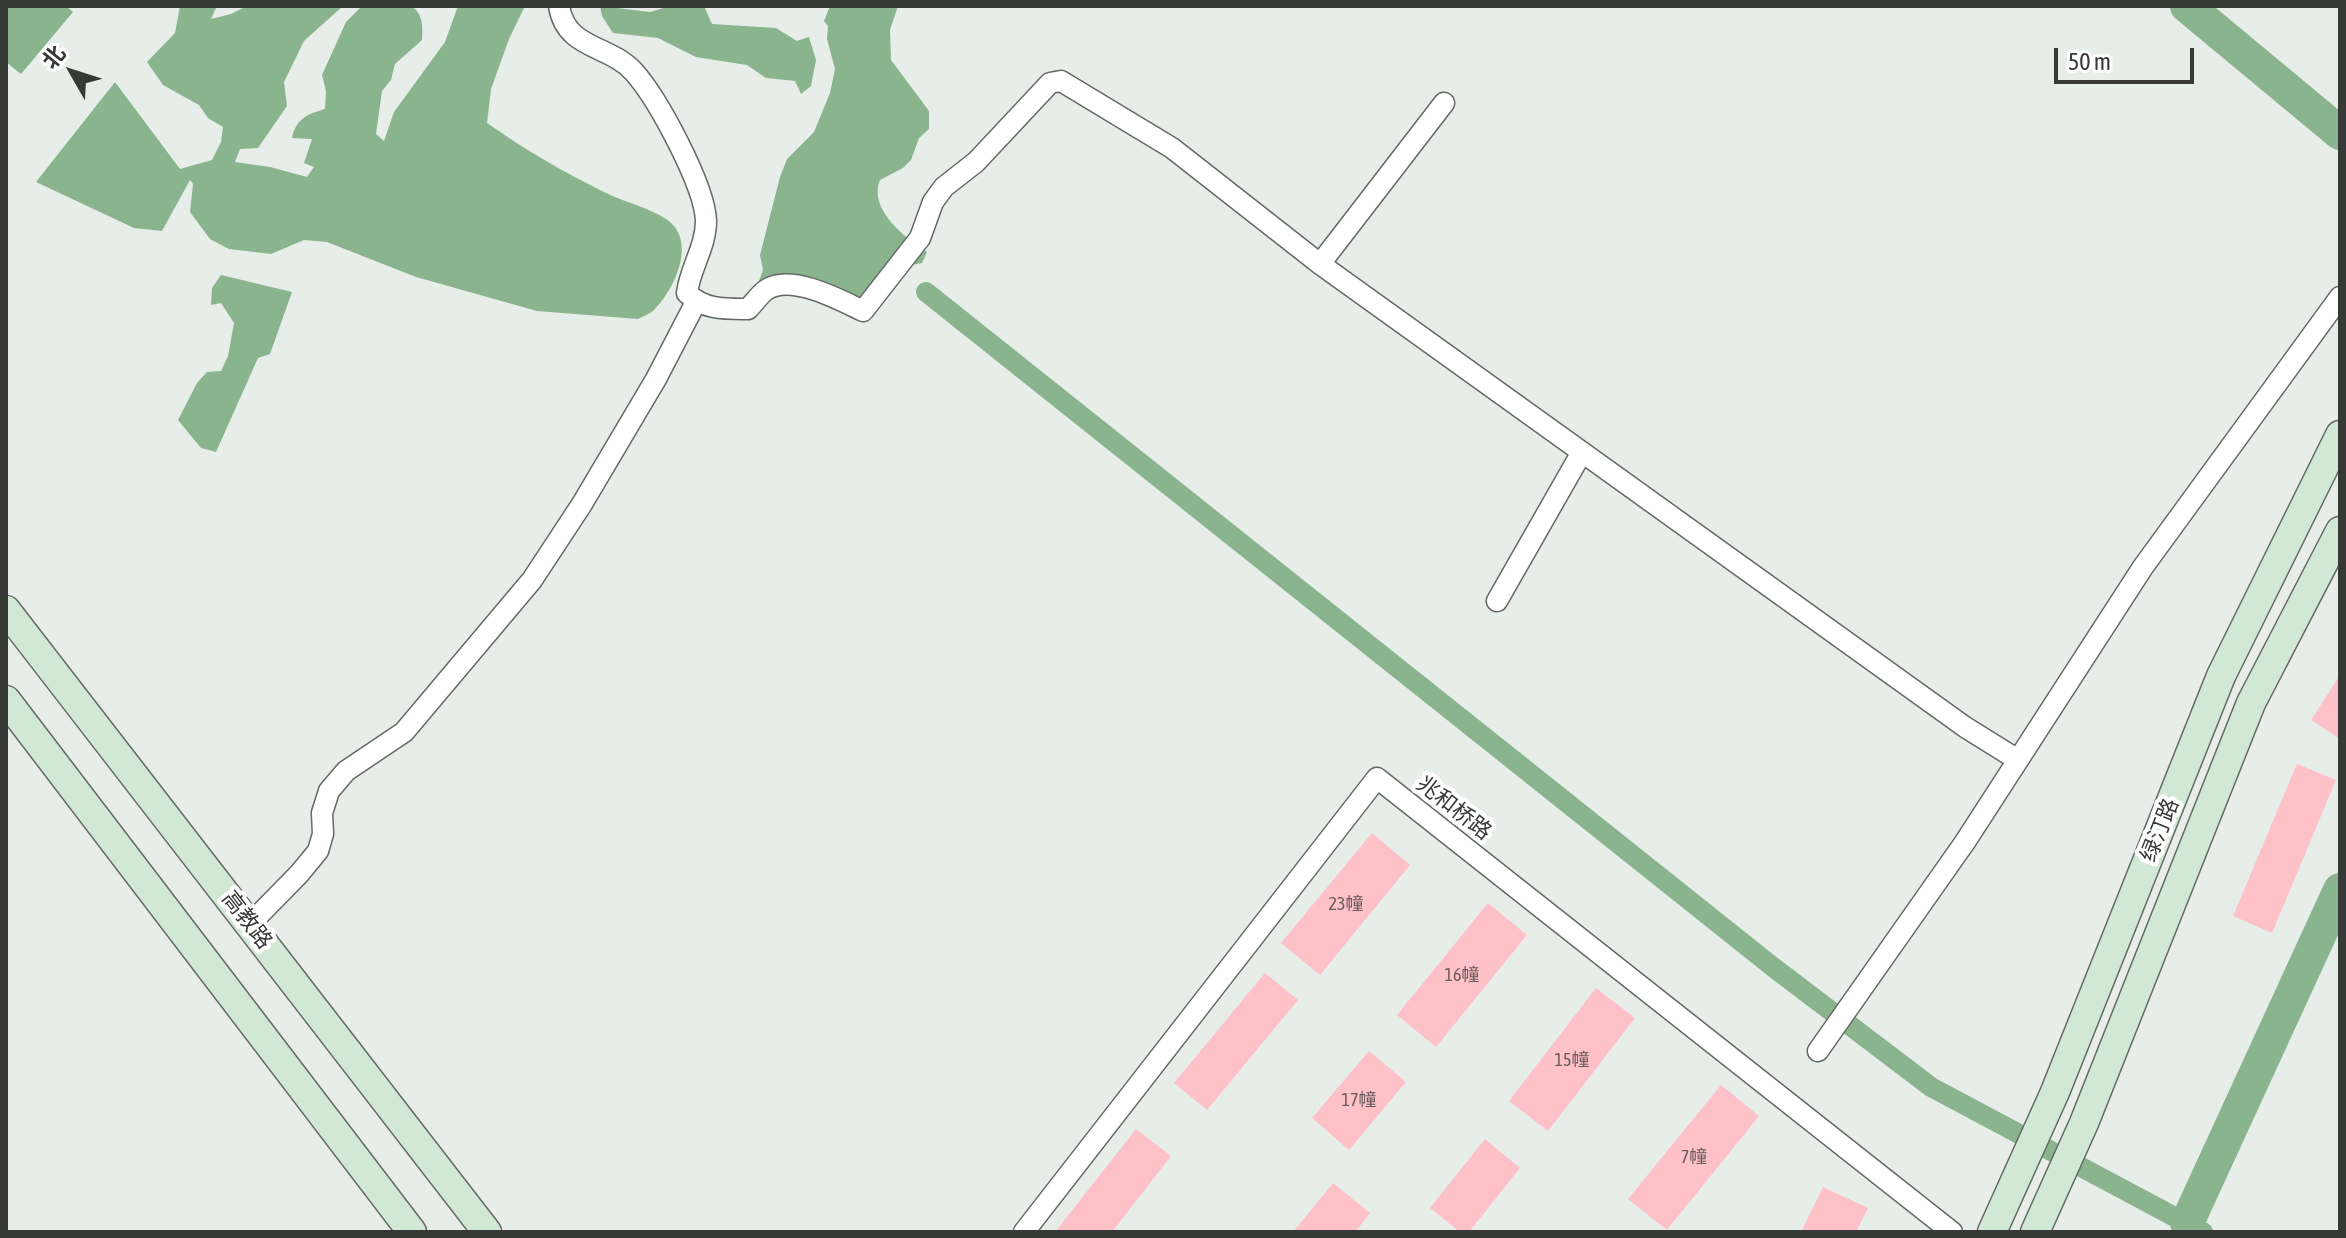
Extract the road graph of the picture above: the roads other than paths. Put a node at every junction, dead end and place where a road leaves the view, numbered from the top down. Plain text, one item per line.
1 (559, 6) edge
2 (1444, 103) dead end
3 (1320, 264) junction
4 (2340, 297) edge
5 (696, 302) junction
6 (2340, 435) edge
7 (1582, 452) junction
8 (2340, 531) edge
9 (1497, 601) dead end
10 (6, 610) edge
11 (6, 700) edge
12 (2018, 760) junction
13 (250, 924) junction
14 (1818, 1051) dead end
15 (2037, 1228) edge
16 (412, 1232) edge
17 (487, 1232) edge
18 (1024, 1232) edge
19 (1952, 1232) edge
20 (1992, 1232) edge

1 - 5 street
2 - 3 street
3 - 5 street
3 - 7 street
4 - 12 street
5 - 13 street
6 - 20 main road, 绿汀路
7 - 9 street
7 - 12 street
8 - 15 main road, 绿汀路
10 - 13 main road, 高教路
11 - 16 main road
12 - 14 street
13 - 17 main road, 高教路
18 - 19 street, 兆和桥路

